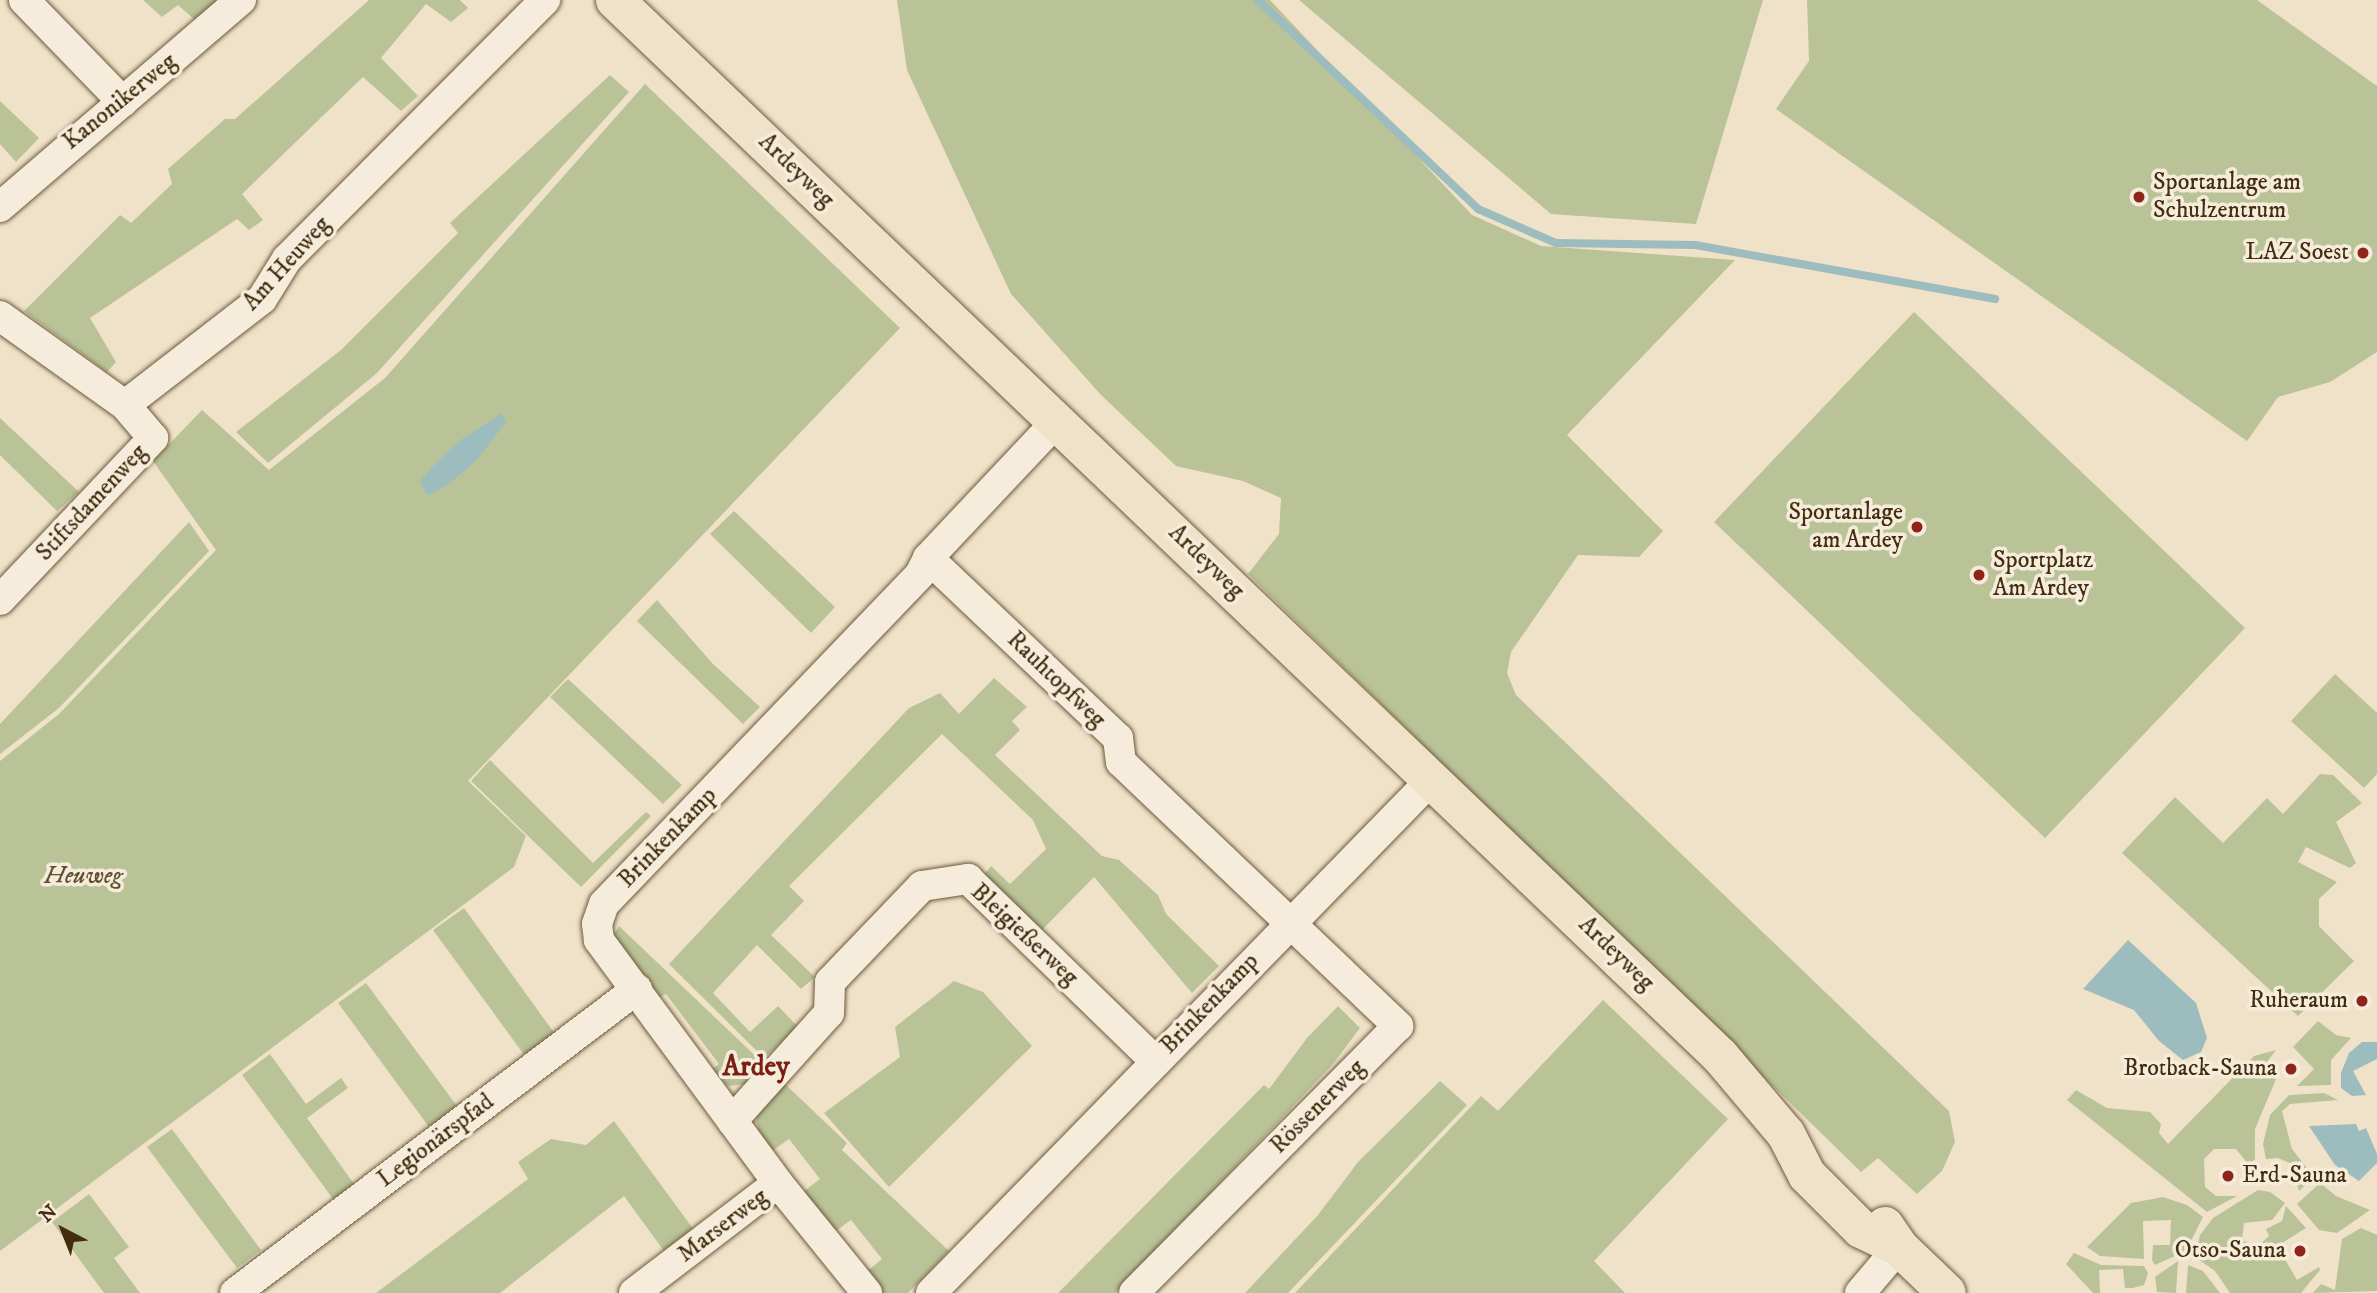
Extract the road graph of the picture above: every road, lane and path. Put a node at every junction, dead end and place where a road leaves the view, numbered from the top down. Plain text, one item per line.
1 (24, 0) edge
2 (241, 0) edge
3 (545, 0) edge
4 (615, 0) edge
5 (123, 102) junction
6 (0, 207) edge
7 (0, 316) edge
8 (125, 405) junction
9 (1058, 420) junction
10 (928, 558) junction
11 (0, 600) edge
12 (1433, 778) junction
13 (1293, 923) junction
14 (637, 989) junction
15 (1156, 1060) junction
16 (732, 1121) junction
17 (779, 1184) junction
18 (1899, 1247) junction
19 (234, 1293) edge
20 (634, 1293) edge
21 (867, 1293) edge
22 (930, 1293) edge
23 (1135, 1293) edge
24 (1860, 1293) edge
25 (1947, 1293) edge

1 - 5 street
2 - 5 street, Kanonikerweg
3 - 8 street, Am Heuweg
4 - 9 main road, Ardeyweg
5 - 6 street, Kanonikerweg
7 - 8 street
8 - 11 street, Stiftsdamenweg
9 - 10 street, Brinkenkamp
9 - 12 main road, Ardeyweg
10 - 13 street, Rauhtopfweg
10 - 14 street, Brinkenkamp
12 - 13 street, Brinkenkamp
12 - 18 main road, Ardeyweg
13 - 15 street, Brinkenkamp
13 - 23 street, Rössenerweg
14 - 16 street, Brinkenkamp
14 - 19 street, Legionärspfad
15 - 16 street, Bleigießerweg
15 - 22 street, Brinkenkamp
16 - 17 street, Brinkenkamp
17 - 20 street, Marserweg
17 - 21 street, Brinkenkamp
18 - 24 street
18 - 25 main road, Ardeyweg

